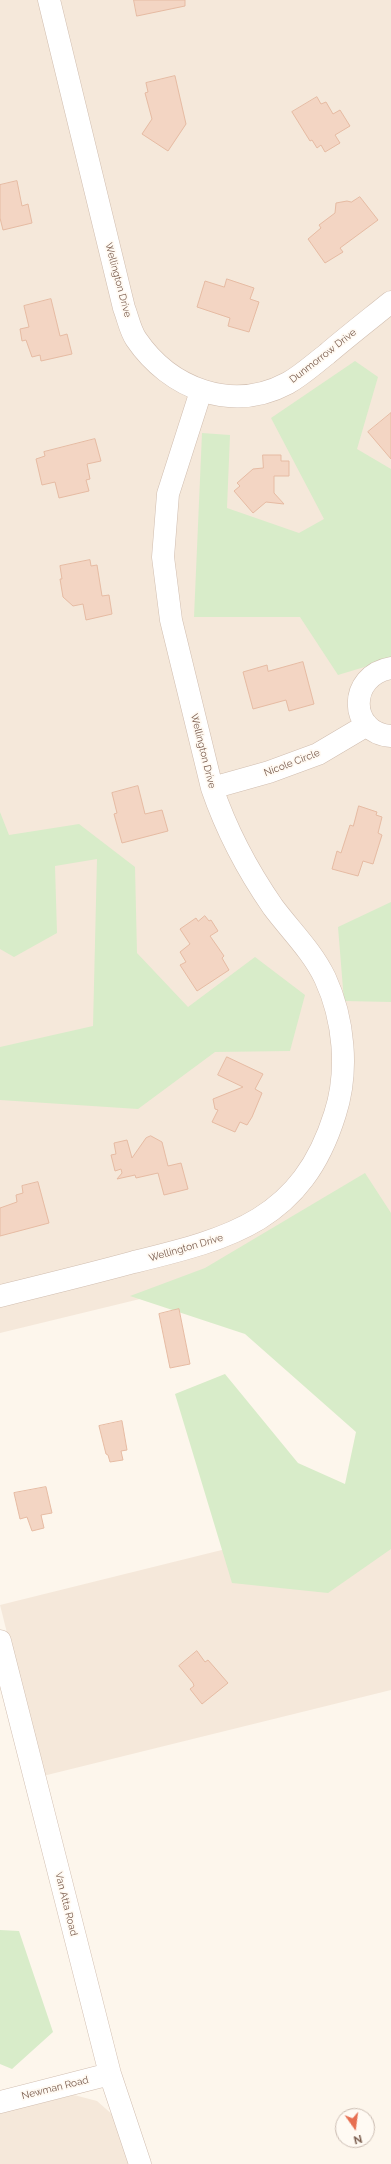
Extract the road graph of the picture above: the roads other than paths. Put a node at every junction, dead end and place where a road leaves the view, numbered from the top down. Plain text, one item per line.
1 (49, 0) edge
2 (391, 302) edge
3 (201, 391) junction
4 (391, 668) edge
5 (367, 725) junction
6 (391, 736) edge
7 (212, 788) junction
8 (0, 1296) edge
9 (0, 1641) edge
10 (110, 2074) junction
11 (0, 2102) edge
12 (140, 2164) edge

1 - 3 street, Wellington Drive
2 - 3 street, Dunmorrow Drive
3 - 7 street, Wellington Drive
4 - 5 street
5 - 6 street
5 - 7 street, Nicole Circle
7 - 8 street, Wellington Drive
9 - 10 street, Van Atta Road
10 - 11 street, Newman Road
10 - 12 street, Van Atta Road

